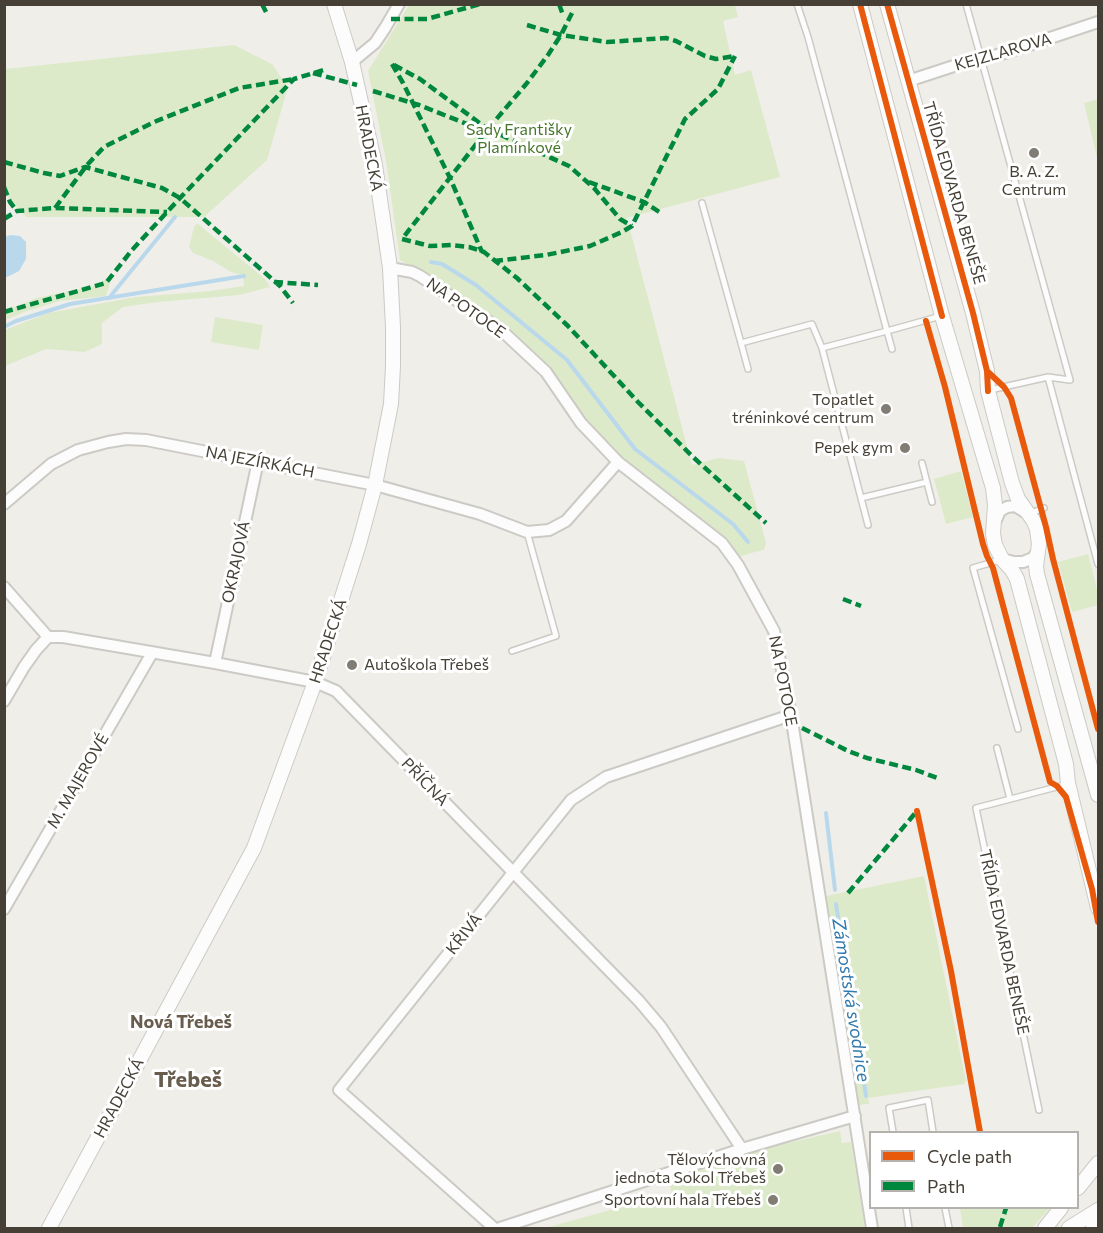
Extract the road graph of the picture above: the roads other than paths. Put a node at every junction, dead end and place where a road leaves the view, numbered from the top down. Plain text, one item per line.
1 (334, 4) edge
2 (399, 4) edge
3 (797, 4) edge
4 (854, 4) edge
5 (860, 4) edge
6 (887, 4) edge
7 (892, 4) edge
8 (966, 4) edge
9 (1098, 22) edge
10 (893, 25) junction
11 (867, 33) junction
12 (982, 59) junction
13 (352, 62) junction
14 (908, 81) junction
15 (702, 203) dead end
16 (390, 268) junction
17 (942, 316) junction
18 (887, 331) junction
19 (741, 343) junction
20 (822, 348) junction
21 (892, 349) dead end
22 (748, 369) dead end
23 (1048, 377) junction
24 (988, 391) junction
25 (258, 461) junction
26 (618, 462) junction
27 (922, 463) dead end
28 (927, 482) junction
29 (375, 485) junction
30 (861, 498) junction
31 (932, 502) dead end
32 (4, 504) edge
33 (1044, 508) dead end
34 (1029, 514) junction
35 (868, 525) dead end
36 (993, 526) junction
37 (527, 532) junction
38 (1038, 550) junction
39 (1002, 559) junction
40 (1098, 564) edge
41 (4, 587) edge
42 (48, 637) junction
43 (512, 651) dead end
44 (152, 652) junction
45 (215, 663) junction
46 (315, 682) junction
47 (4, 701) edge
48 (791, 715) junction
49 (1018, 729) dead end
50 (997, 748) dead end
51 (1096, 777) edge
52 (1068, 783) junction
53 (1098, 795) edge
54 (1010, 799) junction
55 (513, 872) junction
56 (1098, 908) edge
57 (4, 909) edge
58 (1039, 1110) dead end
59 (855, 1116) junction
60 (894, 1131) edge
61 (933, 1131) edge
62 (742, 1149) junction
63 (1098, 1163) edge
64 (1079, 1186) edge
65 (869, 1208) edge
66 (869, 1209) edge
67 (906, 1209) edge
68 (945, 1209) edge
69 (1060, 1209) edge
70 (1098, 1209) edge
71 (1098, 1226) edge
72 (49, 1228) edge
73 (494, 1228) edge
74 (500, 1228) edge
75 (872, 1228) edge
76 (909, 1228) edge
77 (949, 1228) edge
78 (1044, 1228) edge
79 (1069, 1228) edge
80 (1093, 1228) edge

1 - 13 street, HRADECKÁ
2 - 13 street
3 - 18 lane
4 - 11 lane
5 - 11 street
6 - 10 street, TŘÍDA EDVARDA BENEŠE
7 - 10 lane
8 - 12 lane
9 - 12 street, KEJZLAROVA
10 - 14 street, TŘÍDA EDVARDA BENEŠE
11 - 17 street
12 - 14 street, KEJZLAROVA
12 - 23 lane
13 - 16 street, HRADECKÁ
14 - 24 street, TŘÍDA EDVARDA BENEŠE
15 - 19 lane
16 - 26 street, NA POTOCE
16 - 29 street, HRADECKÁ
17 - 18 lane
17 - 36 street
18 - 20 lane
18 - 21 lane
19 - 20 lane
19 - 22 lane
20 - 30 lane
23 - 24 lane
23 - 40 lane
24 - 34 street, TŘÍDA EDVARDA BENEŠE
25 - 29 street, NA JEZÍRKÁCH
25 - 32 street, NA JEZÍRKÁCH
25 - 45 street, OKRAJOVÁ
26 - 37 street
26 - 48 street, NA POTOCE
27 - 28 lane
28 - 30 lane
28 - 31 lane
29 - 37 street, NA JEZÍRKÁCH
29 - 46 street, HRADECKÁ
30 - 35 lane
33 - 34 lane
34 - 36 street
34 - 38 street, TŘÍDA EDVARDA BENEŠE
36 - 39 street
37 - 43 lane
38 - 39 street
38 - 51 street, TŘÍDA EDVARDA BENEŠE
39 - 49 lane
39 - 52 street
41 - 42 street
42 - 44 street, PŘÍČNÁ
42 - 47 street
44 - 45 street, PŘÍČNÁ
44 - 57 street, M. MAJEROVÉ
45 - 46 street, PŘÍČNÁ
46 - 55 street, PŘÍČNÁ
46 - 72 street, HRADECKÁ
48 - 55 street, KŘIVÁ
48 - 59 street, NA POTOCE
50 - 54 lane
51 - 53 street, TŘÍDA EDVARDA BENEŠE
52 - 54 lane, TŘÍDA EDVARDA BENEŠE
52 - 56 street
54 - 58 lane, TŘÍDA EDVARDA BENEŠE
55 - 62 street, PŘÍČNÁ
55 - 73 street, KŘIVÁ
59 - 62 street
59 - 65 street, NA POTOCE
60 - 61 lane
62 - 74 street
63 - 64 street
66 - 75 street, NA POTOCE
67 - 76 lane
68 - 77 lane
69 - 78 street
70 - 79 street
71 - 80 street

